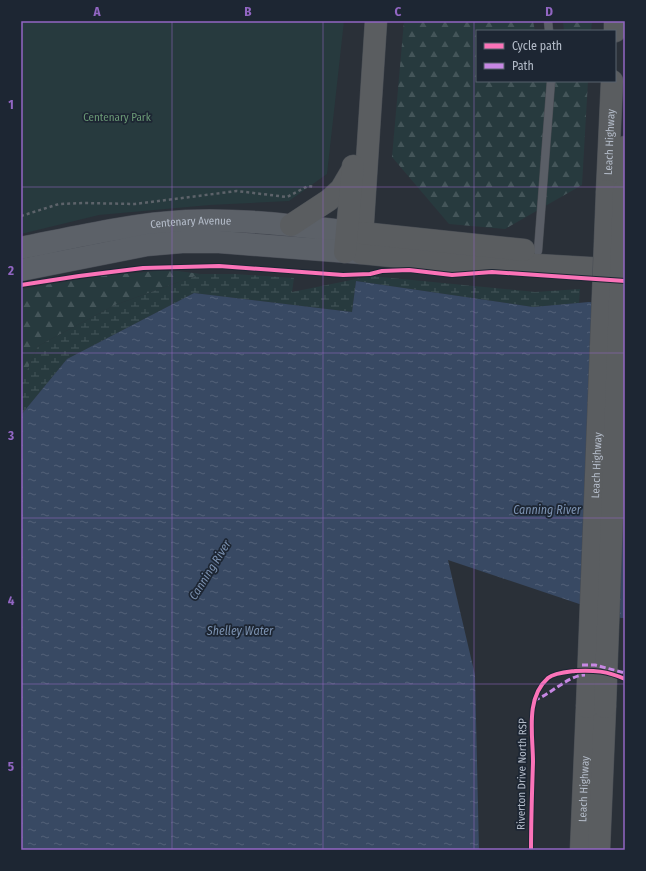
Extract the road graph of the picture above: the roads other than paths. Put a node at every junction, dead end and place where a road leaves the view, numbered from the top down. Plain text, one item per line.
1 (362, 21) edge
2 (376, 21) edge
3 (551, 82) edge
4 (612, 82) edge
5 (625, 147) edge
6 (353, 169) junction
7 (615, 191) junction
8 (290, 225) junction
9 (354, 242) junction
10 (21, 248) edge
11 (538, 251) junction
12 (625, 257) edge
13 (21, 270) edge
14 (625, 270) edge
15 (596, 707) junction
16 (581, 850) edge
17 (599, 850) edge

1 - 6 highway
2 - 9 highway
3 - 11 lane
4 - 7 highway, Leach Highway
5 - 7 highway, Leach Highway
6 - 8 highway
6 - 9 highway
7 - 15 highway, Leach Highway, bridge
8 - 9 main road, Centenary Avenue
8 - 10 main road, Centenary Avenue
9 - 11 highway
9 - 13 main road, Centenary Avenue
9 - 14 highway
11 - 12 highway
15 - 16 highway, Leach Highway
15 - 17 highway, Leach Highway

